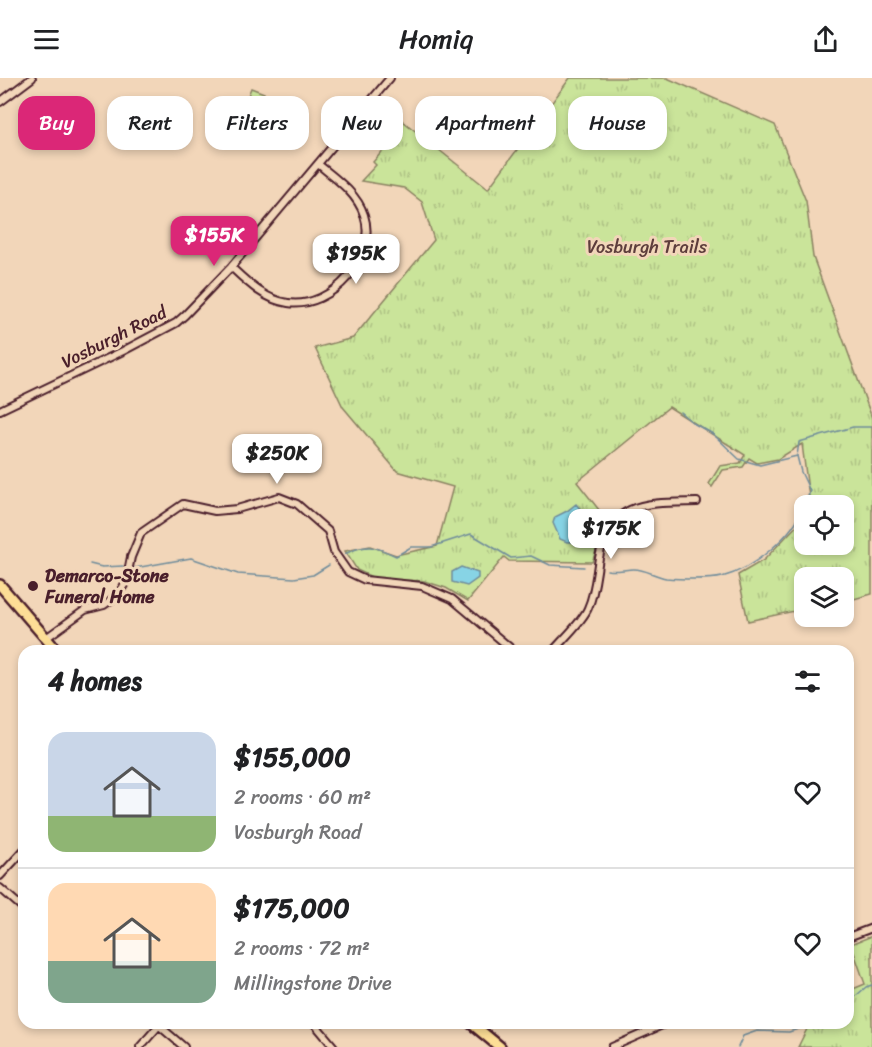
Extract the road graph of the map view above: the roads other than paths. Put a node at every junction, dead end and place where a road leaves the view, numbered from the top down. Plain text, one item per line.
1 (32, 78) edge
2 (390, 78) edge
3 (0, 102) edge
4 (318, 164) junction
5 (231, 267) junction
6 (0, 410) edge
7 (698, 502) dead end
8 (0, 585) edge
9 (46, 638) junction
10 (52, 645) edge
11 (507, 645) edge
12 (558, 645) edge
13 (18, 856) edge
14 (0, 876) edge
15 (0, 888) edge
16 (18, 904) edge
17 (872, 928) edge
18 (854, 935) edge
19 (155, 1029) edge
20 (164, 1029) edge
21 (319, 1029) edge
22 (478, 1029) edge
23 (653, 1029) edge
24 (140, 1047) edge
25 (184, 1047) edge
26 (334, 1047) edge
27 (500, 1047) edge
28 (612, 1047) edge

1 - 3 street
2 - 4 street, Vosburgh Road
4 - 5 street, Vosburgh Road
4 - 5 street
5 - 6 street, Vosburgh Road
7 - 12 street
8 - 9 main road
9 - 10 main road
9 - 11 street
13 - 14 street
15 - 16 street
17 - 18 street
19 - 24 street
20 - 25 street
21 - 26 street
22 - 27 main road
23 - 28 street

